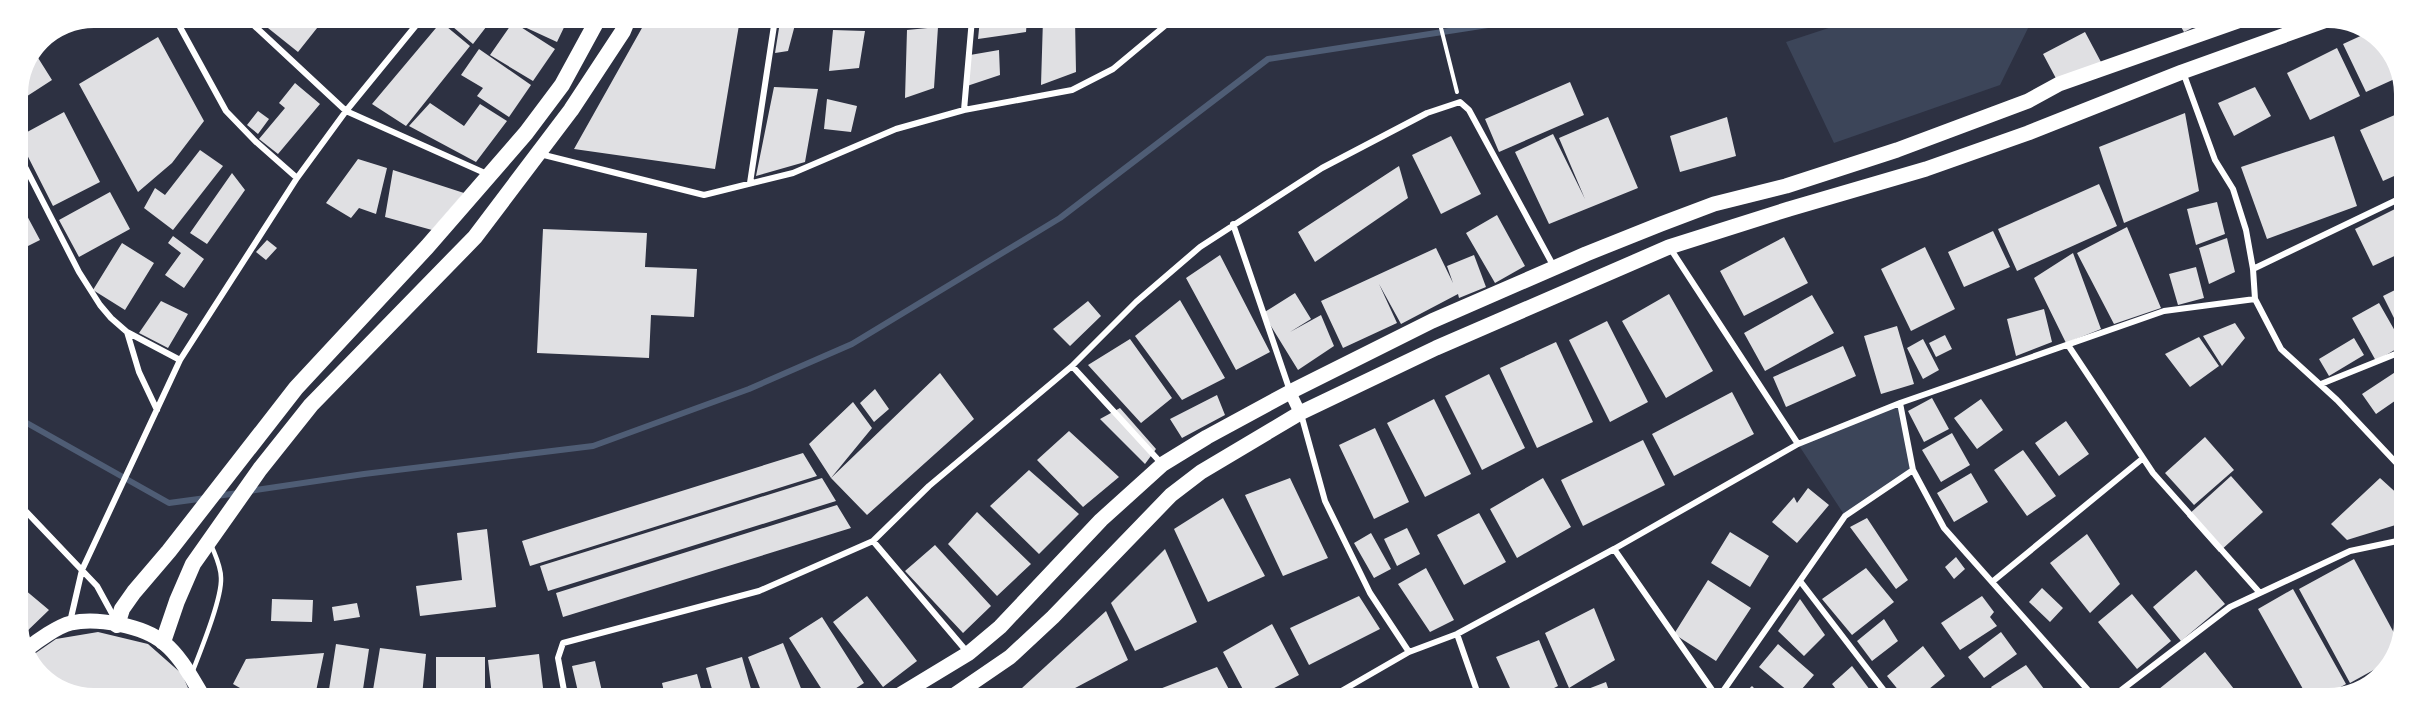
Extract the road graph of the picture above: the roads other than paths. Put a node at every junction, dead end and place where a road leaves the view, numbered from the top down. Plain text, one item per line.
1 (180, 28) edge
2 (257, 28) edge
3 (414, 28) edge
4 (593, 28) edge
5 (624, 28) edge
6 (774, 28) edge
7 (971, 28) edge
8 (1162, 28) edge
9 (2218, 28) edge
10 (2305, 28) edge
11 (2182, 72) junction
12 (964, 110) junction
13 (346, 111) junction
14 (539, 154) junction
15 (28, 173) edge
16 (491, 176) junction
17 (297, 178) junction
18 (750, 183) junction
19 (2393, 203) edge
20 (1233, 224) junction
21 (1669, 247) junction
22 (1555, 267) junction
23 (2253, 269) junction
24 (2255, 299) junction
25 (127, 332) junction
26 (2068, 345) junction
27 (2393, 355) edge
28 (180, 360) junction
29 (1072, 366) junction
30 (2320, 384) junction
31 (1290, 392) junction
32 (1900, 404) junction
33 (157, 410) junction
34 (1300, 413) junction
35 (1798, 444) junction
36 (2142, 459) junction
37 (2394, 460) edge
38 (1163, 464) junction
39 (1913, 470) junction
40 (29, 514) edge
41 (209, 540) junction
42 (873, 541) junction
43 (2394, 542) edge
44 (1614, 549) junction
45 (82, 570) junction
46 (1800, 581) junction
47 (1992, 582) junction
48 (2260, 593) junction
49 (70, 623) junction
50 (117, 625) junction
51 (1456, 634) junction
52 (164, 642) junction
53 (33, 645) edge
54 (1409, 652) junction
55 (969, 653) junction
56 (190, 675) junction
57 (198, 688) edge
58 (564, 688) edge
59 (910, 688) edge
60 (973, 688) edge
61 (1348, 688) edge
62 (1476, 688) edge
63 (1712, 688) edge
64 (1724, 688) edge
65 (1881, 688) edge
66 (2086, 688) edge
67 (2124, 688) edge

1 - 17 street
2 - 13 street
3 - 13 street
4 - 16 highway
5 - 14 highway
6 - 18 street
7 - 12 street
8 - 12 street
9 - 22 main road
10 - 11 main road
11 - 21 main road
11 - 23 street
12 - 18 street
13 - 16 street
13 - 17 street
14 - 18 street
14 - 41 highway
15 - 25 street
16 - 50 highway
17 - 28 street
19 - 23 street
20 - 22 street
20 - 29 street
20 - 31 street
21 - 34 main road
21 - 35 street
22 - 31 main road
23 - 24 street
24 - 26 street
24 - 30 street
25 - 28 street
25 - 33 street
26 - 32 street
26 - 36 street
27 - 30 street
28 - 33 street
29 - 38 street
29 - 42 street
30 - 37 street
31 - 34 main road
31 - 38 main road
32 - 35 street
32 - 39 street
33 - 45 street
34 - 54 street
34 - 60 main road
35 - 44 street
36 - 47 street
36 - 48 street
38 - 55 main road
39 - 46 street
39 - 47 street
40 - 45 street
41 - 52 highway
41 - 56 lane
42 - 55 street
42 - 58 street
43 - 48 street
44 - 51 street
44 - 63 street
45 - 49 street
45 - 50 street
46 - 64 street
46 - 65 street
47 - 66 street
48 - 67 street
49 - 50 main road
49 - 53 main road
50 - 52 main road
51 - 54 street
51 - 62 street
52 - 56 main road
54 - 61 street
55 - 59 main road
56 - 57 main road

